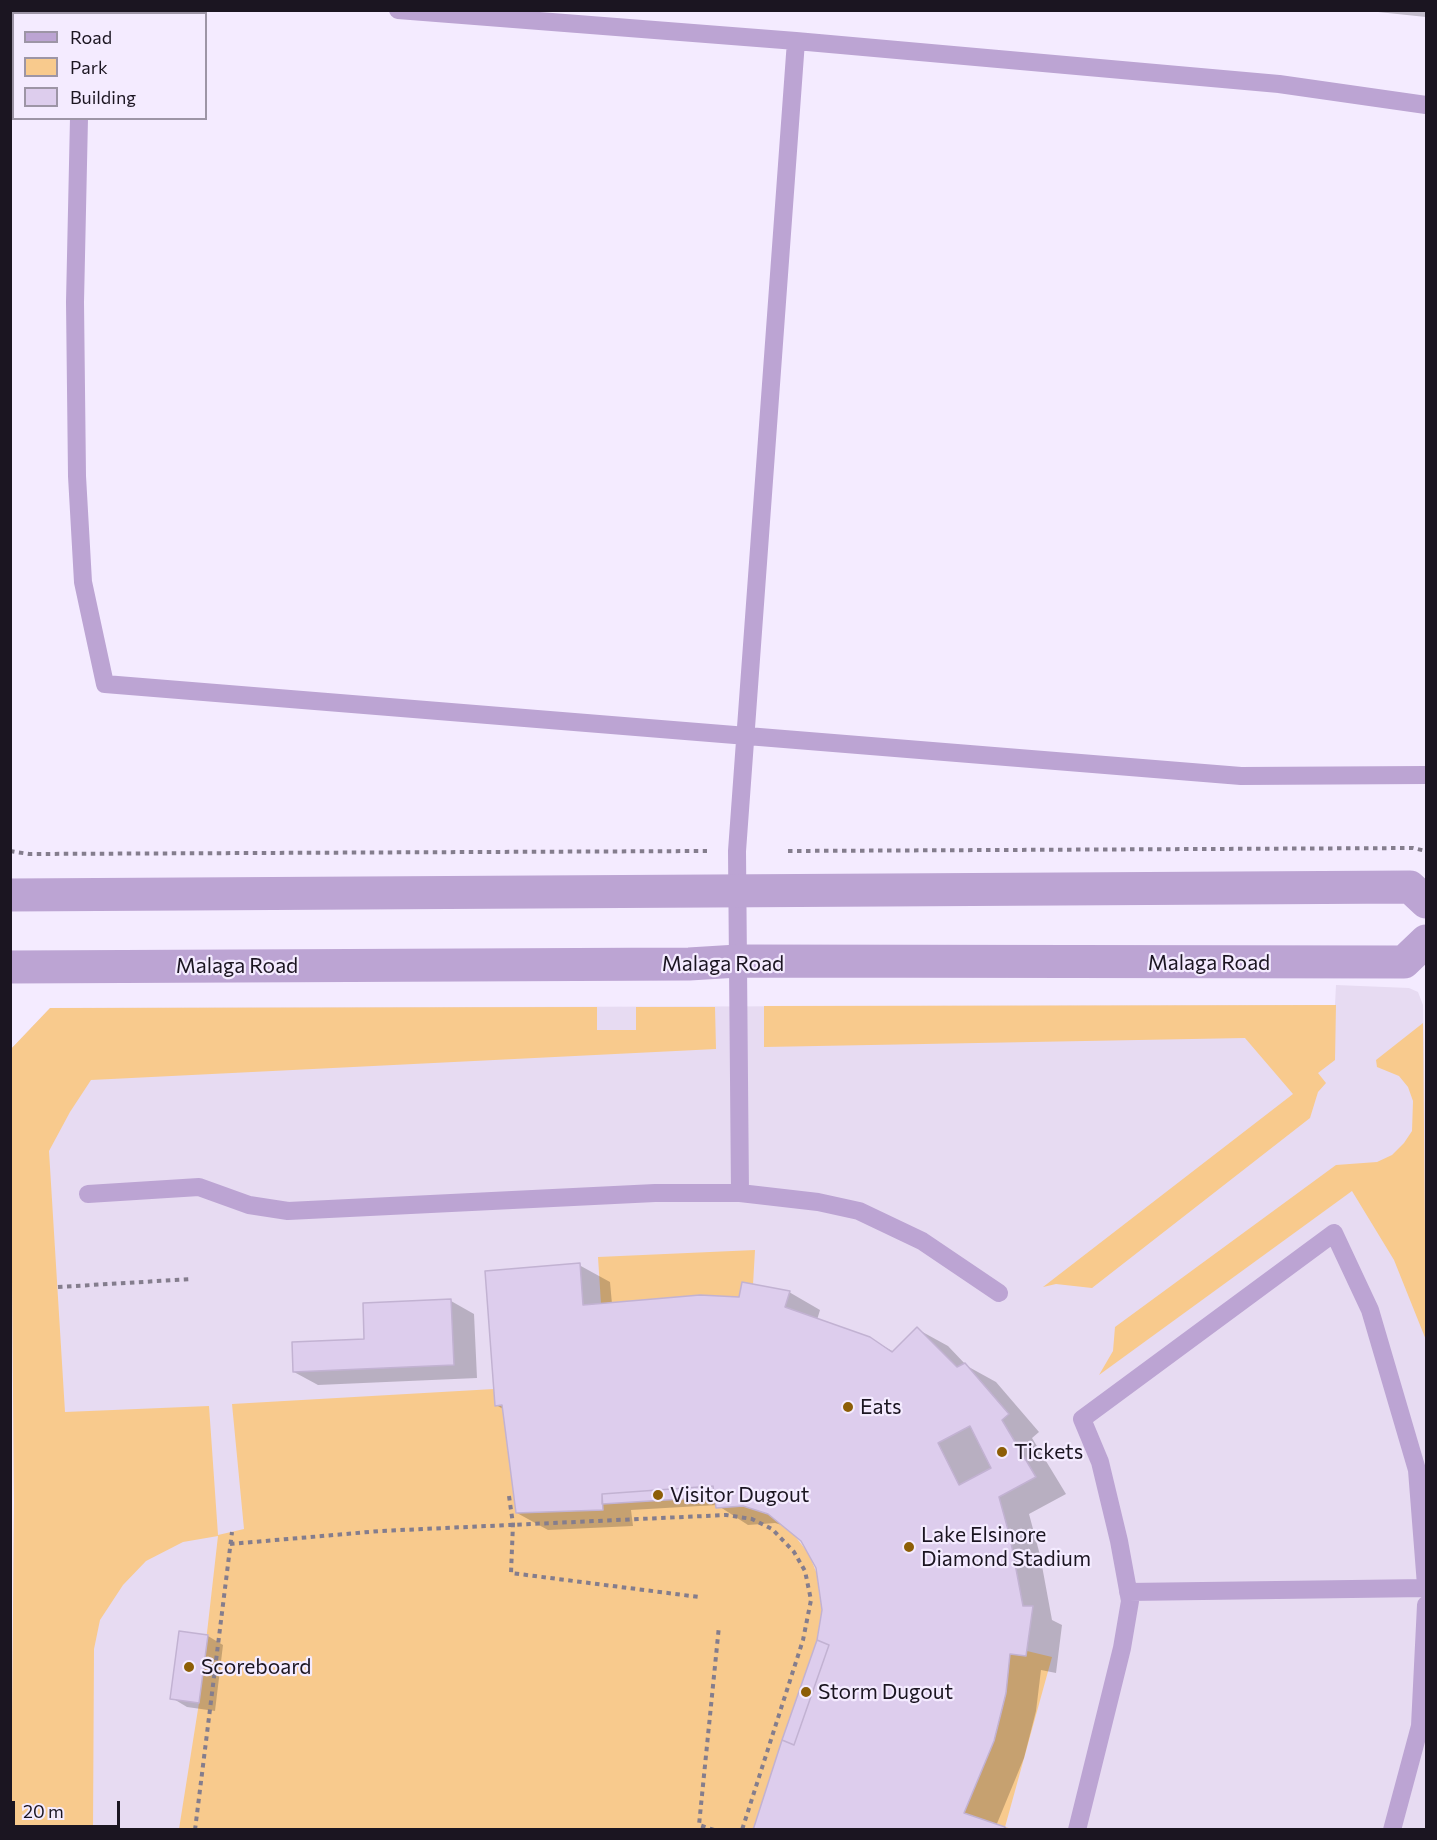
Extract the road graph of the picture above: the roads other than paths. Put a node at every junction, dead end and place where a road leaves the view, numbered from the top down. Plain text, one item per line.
1 (398, 10) edge
2 (796, 41) junction
3 (1426, 105) edge
4 (79, 120) edge
5 (745, 736) junction
6 (1426, 775) edge
7 (738, 890) junction
8 (10, 895) edge
9 (1426, 902) edge
10 (1426, 941) edge
11 (738, 962) junction
12 (10, 967) edge
13 (740, 1193) junction
14 (88, 1194) dead end
15 (999, 1293) dead end
16 (1426, 1586) edge
17 (1128, 1592) junction
18 (1426, 1605) edge
19 (1077, 1830) edge
20 (1392, 1830) edge

1 - 2 lane
2 - 3 lane
2 - 5 lane
4 - 5 lane
5 - 6 lane
5 - 7 lane
7 - 8 street
7 - 9 street
7 - 11 lane
10 - 11 street, Malaga Road
11 - 12 street, Malaga Road
11 - 13 lane
13 - 14 lane
13 - 15 lane
16 - 17 lane
16 - 17 lane
17 - 19 lane
18 - 20 lane

